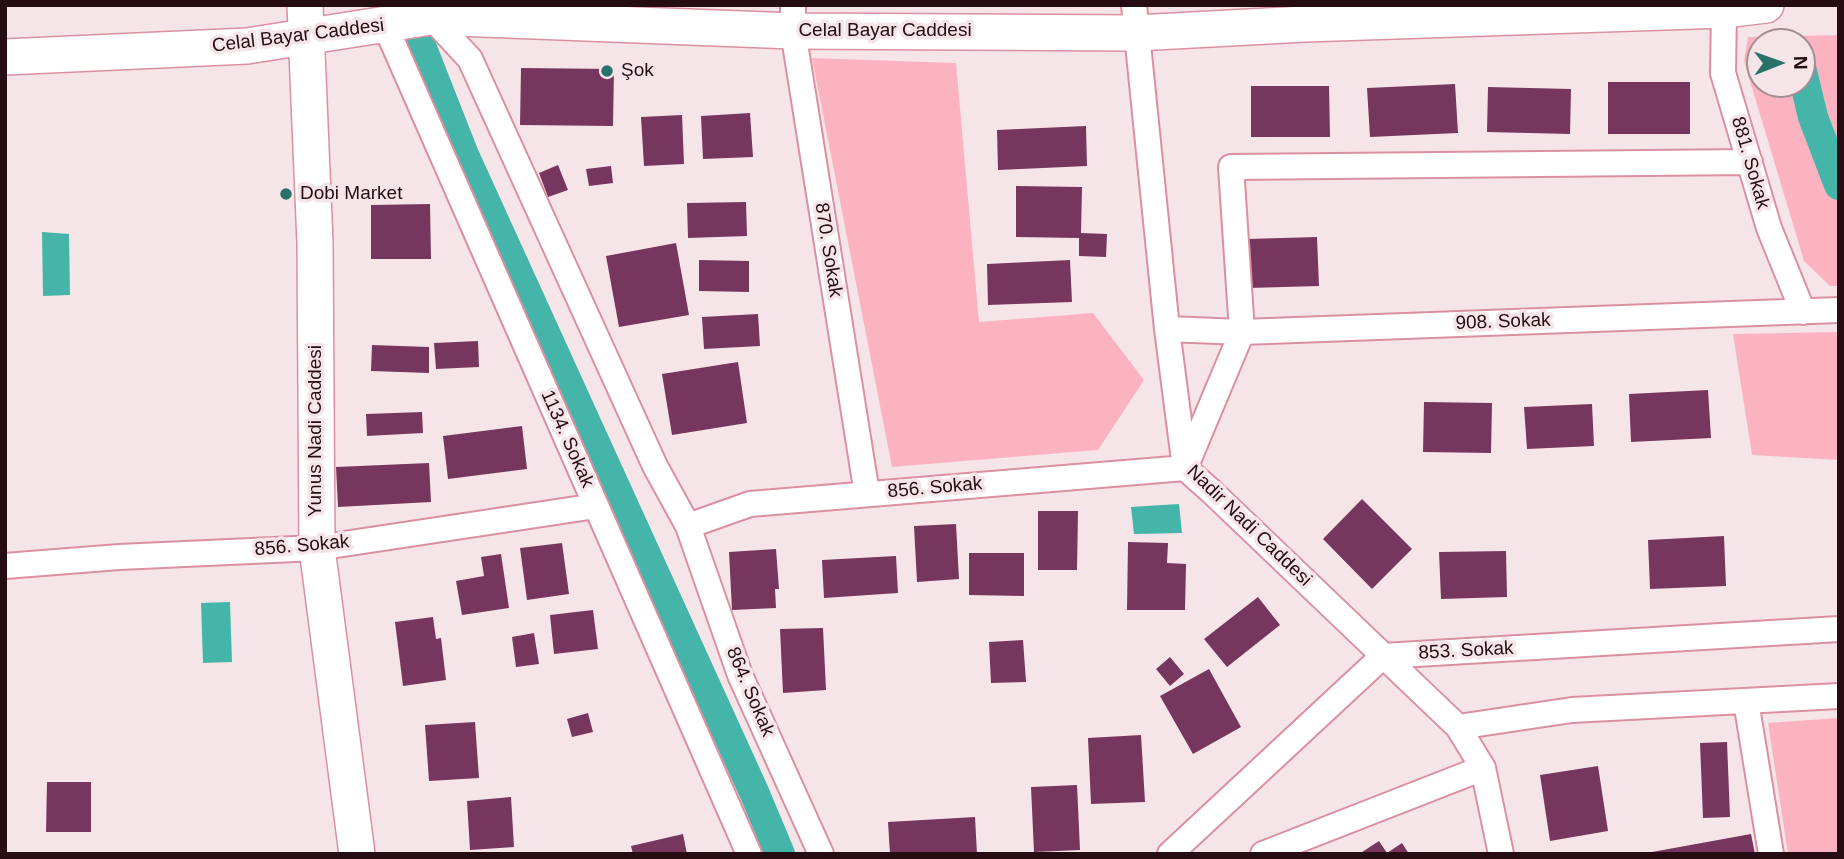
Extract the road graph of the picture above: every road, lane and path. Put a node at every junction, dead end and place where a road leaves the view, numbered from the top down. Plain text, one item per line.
1 (1766, 5) edge
2 (1653, 9) edge
3 (1724, 10) junction
4 (430, 13) edge
5 (1305, 14) edge
6 (793, 18) edge
7 (1135, 19) edge
8 (305, 20) edge
9 (386, 25) junction
10 (5, 57) edge
11 (1750, 162) junction
12 (1839, 310) edge
13 (1802, 312) junction
14 (1167, 329) junction
15 (1242, 332) junction
16 (1185, 468) junction
17 (867, 494) junction
18 (596, 506) junction
19 (688, 526) junction
20 (317, 548) junction
21 (5, 566) edge
22 (1839, 629) edge
23 (1384, 656) junction
24 (1839, 696) edge
25 (1746, 701) junction
26 (1458, 727) junction
27 (1483, 768) junction
28 (357, 854) edge
29 (749, 854) edge
30 (821, 854) edge
31 (1170, 854) edge
32 (1263, 854) edge
33 (1501, 854) edge
34 (1772, 854) edge

1 - 3 street, Celal Bayar Caddesi
2 - 3 street, Celal Bayar Caddesi
2 - 5 street, Celal Bayar Caddesi
3 - 11 street, 881. Sokak
4 - 6 street, Celal Bayar Caddesi
4 - 9 street, Celal Bayar Caddesi
4 - 19 street, 864. Sokak
5 - 7 street, Celal Bayar Caddesi
6 - 7 street, Celal Bayar Caddesi
6 - 17 street, 870. Sokak
7 - 14 street, Nadir Nadi Caddesi
8 - 9 street, Celal Bayar Caddesi
8 - 10 street, Celal Bayar Caddesi
8 - 20 street, Yunus Nadi Caddesi
9 - 18 street, 1134. Sokak
11 - 13 street, 881. Sokak
11 - 15 street
12 - 13 street, 908. Sokak
13 - 15 street, 908. Sokak
14 - 15 street, 908. Sokak
14 - 16 street, Nadir Nadi Caddesi
15 - 16 street
16 - 17 street, 856. Sokak
16 - 23 street, Nadir Nadi Caddesi
17 - 19 street, 856. Sokak
18 - 20 street, 856. Sokak
18 - 29 street, 1134. Sokak
19 - 30 street, 864. Sokak
20 - 21 street, 856. Sokak
20 - 28 street, Yunus Nadi Caddesi
22 - 23 street, 853. Sokak
23 - 26 street, Nadir Nadi Caddesi
23 - 31 street
24 - 25 street
25 - 26 street
25 - 34 street
26 - 27 street, Nadir Nadi Caddesi
27 - 32 street
27 - 33 street, Nadir Nadi Caddesi

